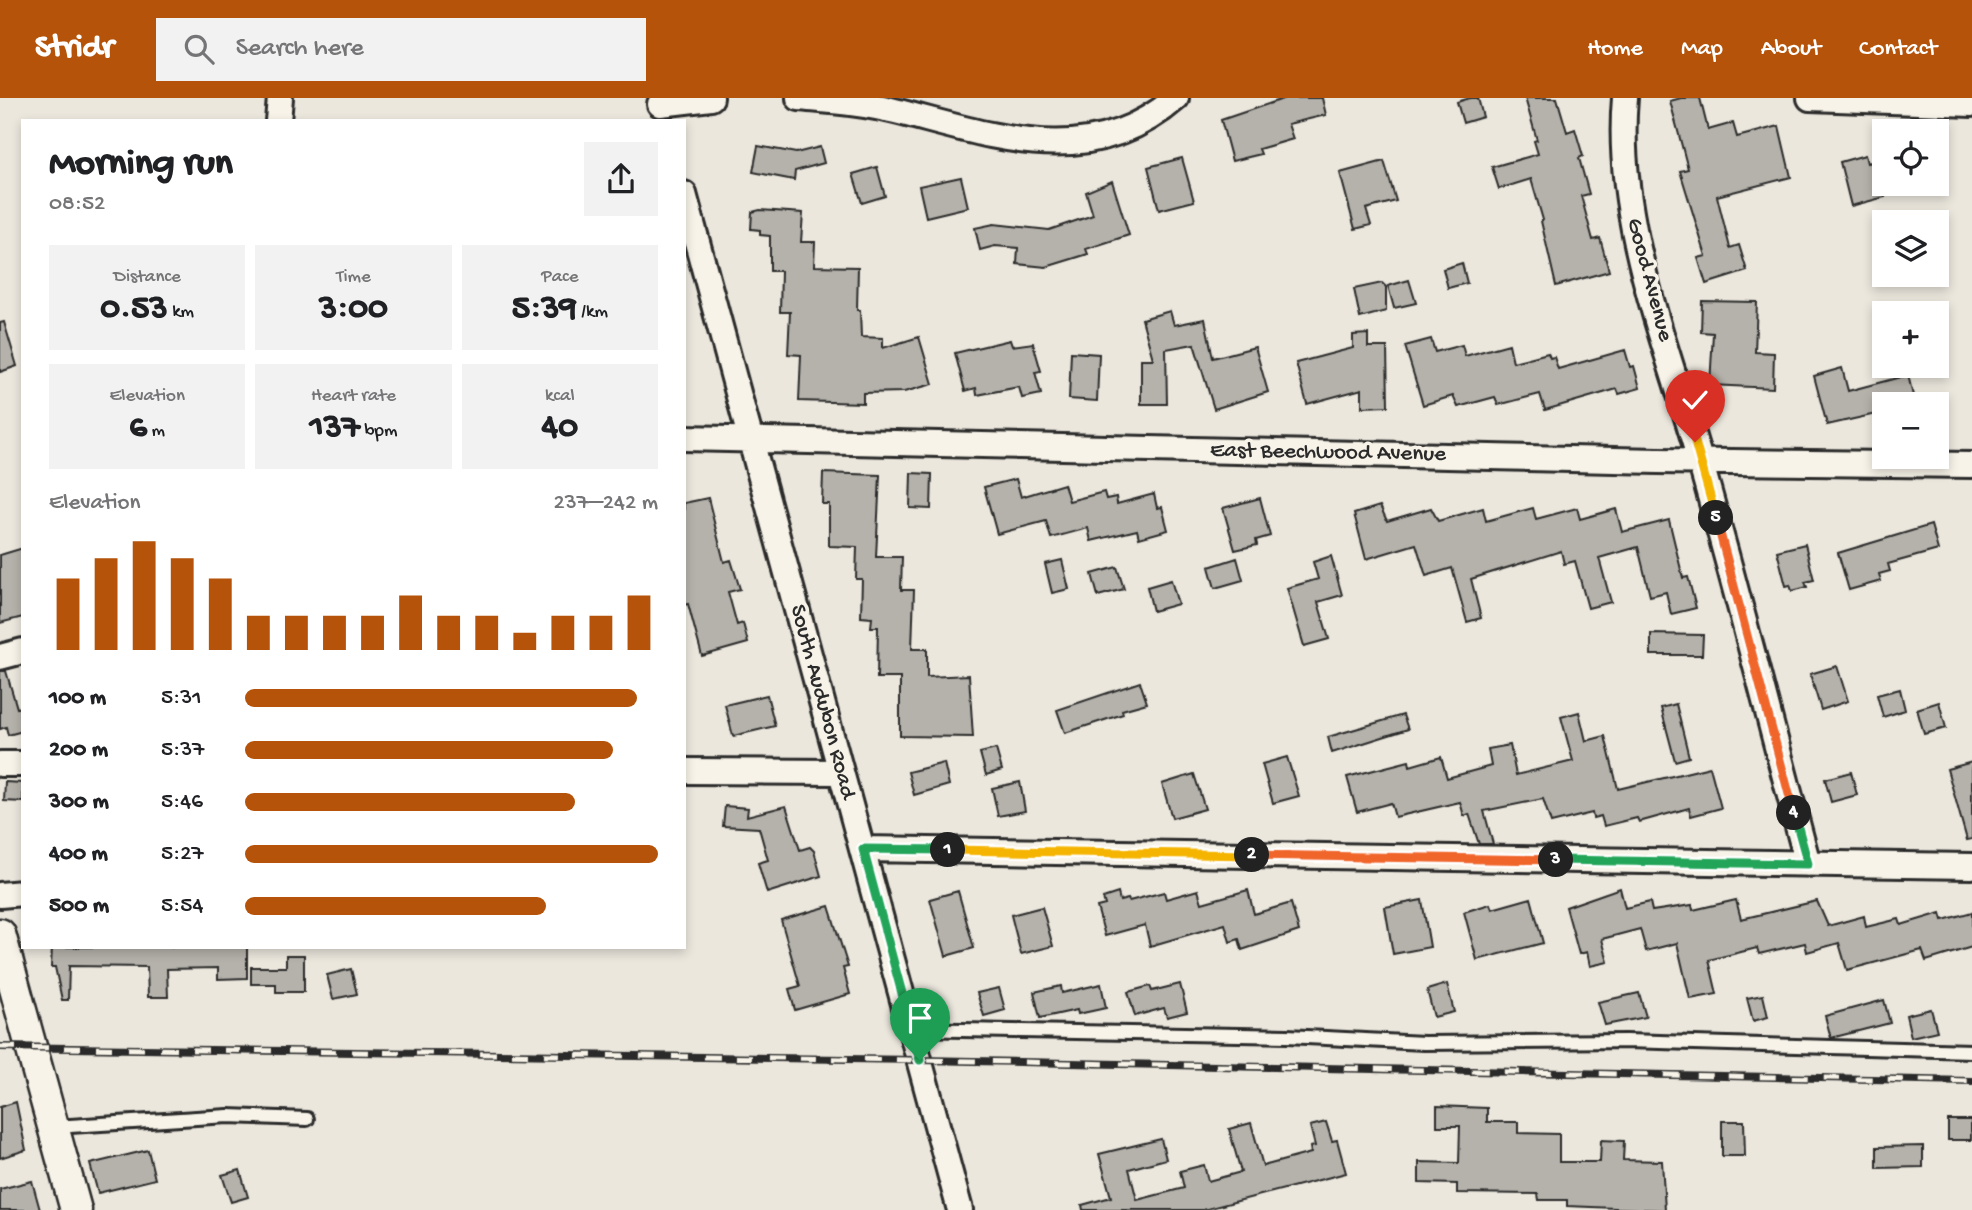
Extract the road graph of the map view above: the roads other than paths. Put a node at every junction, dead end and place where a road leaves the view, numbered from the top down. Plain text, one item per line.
1 (280, 98) edge
2 (711, 98) edge
3 (799, 98) edge
4 (1175, 98) edge
5 (1625, 98) edge
6 (1806, 98) edge
7 (1972, 104) edge
8 (661, 108) edge
9 (278, 119) edge
10 (686, 201) edge
11 (686, 438) edge
12 (751, 439) junction
13 (1700, 461) junction
14 (1972, 465) edge
15 (21, 652) edge
16 (0, 657) edge
17 (0, 764) edge
18 (21, 764) edge
19 (686, 771) edge
20 (841, 772) junction
21 (863, 849) junction
22 (1808, 864) junction
23 (1972, 866) edge
24 (21, 893) edge
25 (0, 895) edge
26 (0, 933) edge
27 (7, 983) edge
28 (912, 1029) junction
29 (1972, 1051) edge
30 (307, 1119) dead end
31 (54, 1127) junction
32 (76, 1210) edge
33 (960, 1210) edge

1 - 9 street
2 - 8 street
3 - 4 street
5 - 13 street, Good Avenue
6 - 7 street
10 - 12 street, South Audubon Road
11 - 12 street, East Beechwood Avenue
12 - 13 street, East Beechwood Avenue
12 - 20 street, South Audubon Road
13 - 14 street, East Beechwood Avenue
13 - 22 street, Good Avenue
15 - 16 street
17 - 18 street
19 - 20 street
20 - 21 street, South Audubon Road
21 - 22 street
21 - 28 street, South Audubon Road
22 - 23 street
24 - 25 street
26 - 27 street
27 - 31 street
28 - 29 lane
28 - 33 street, South Audubon Road
30 - 31 lane
31 - 32 street

